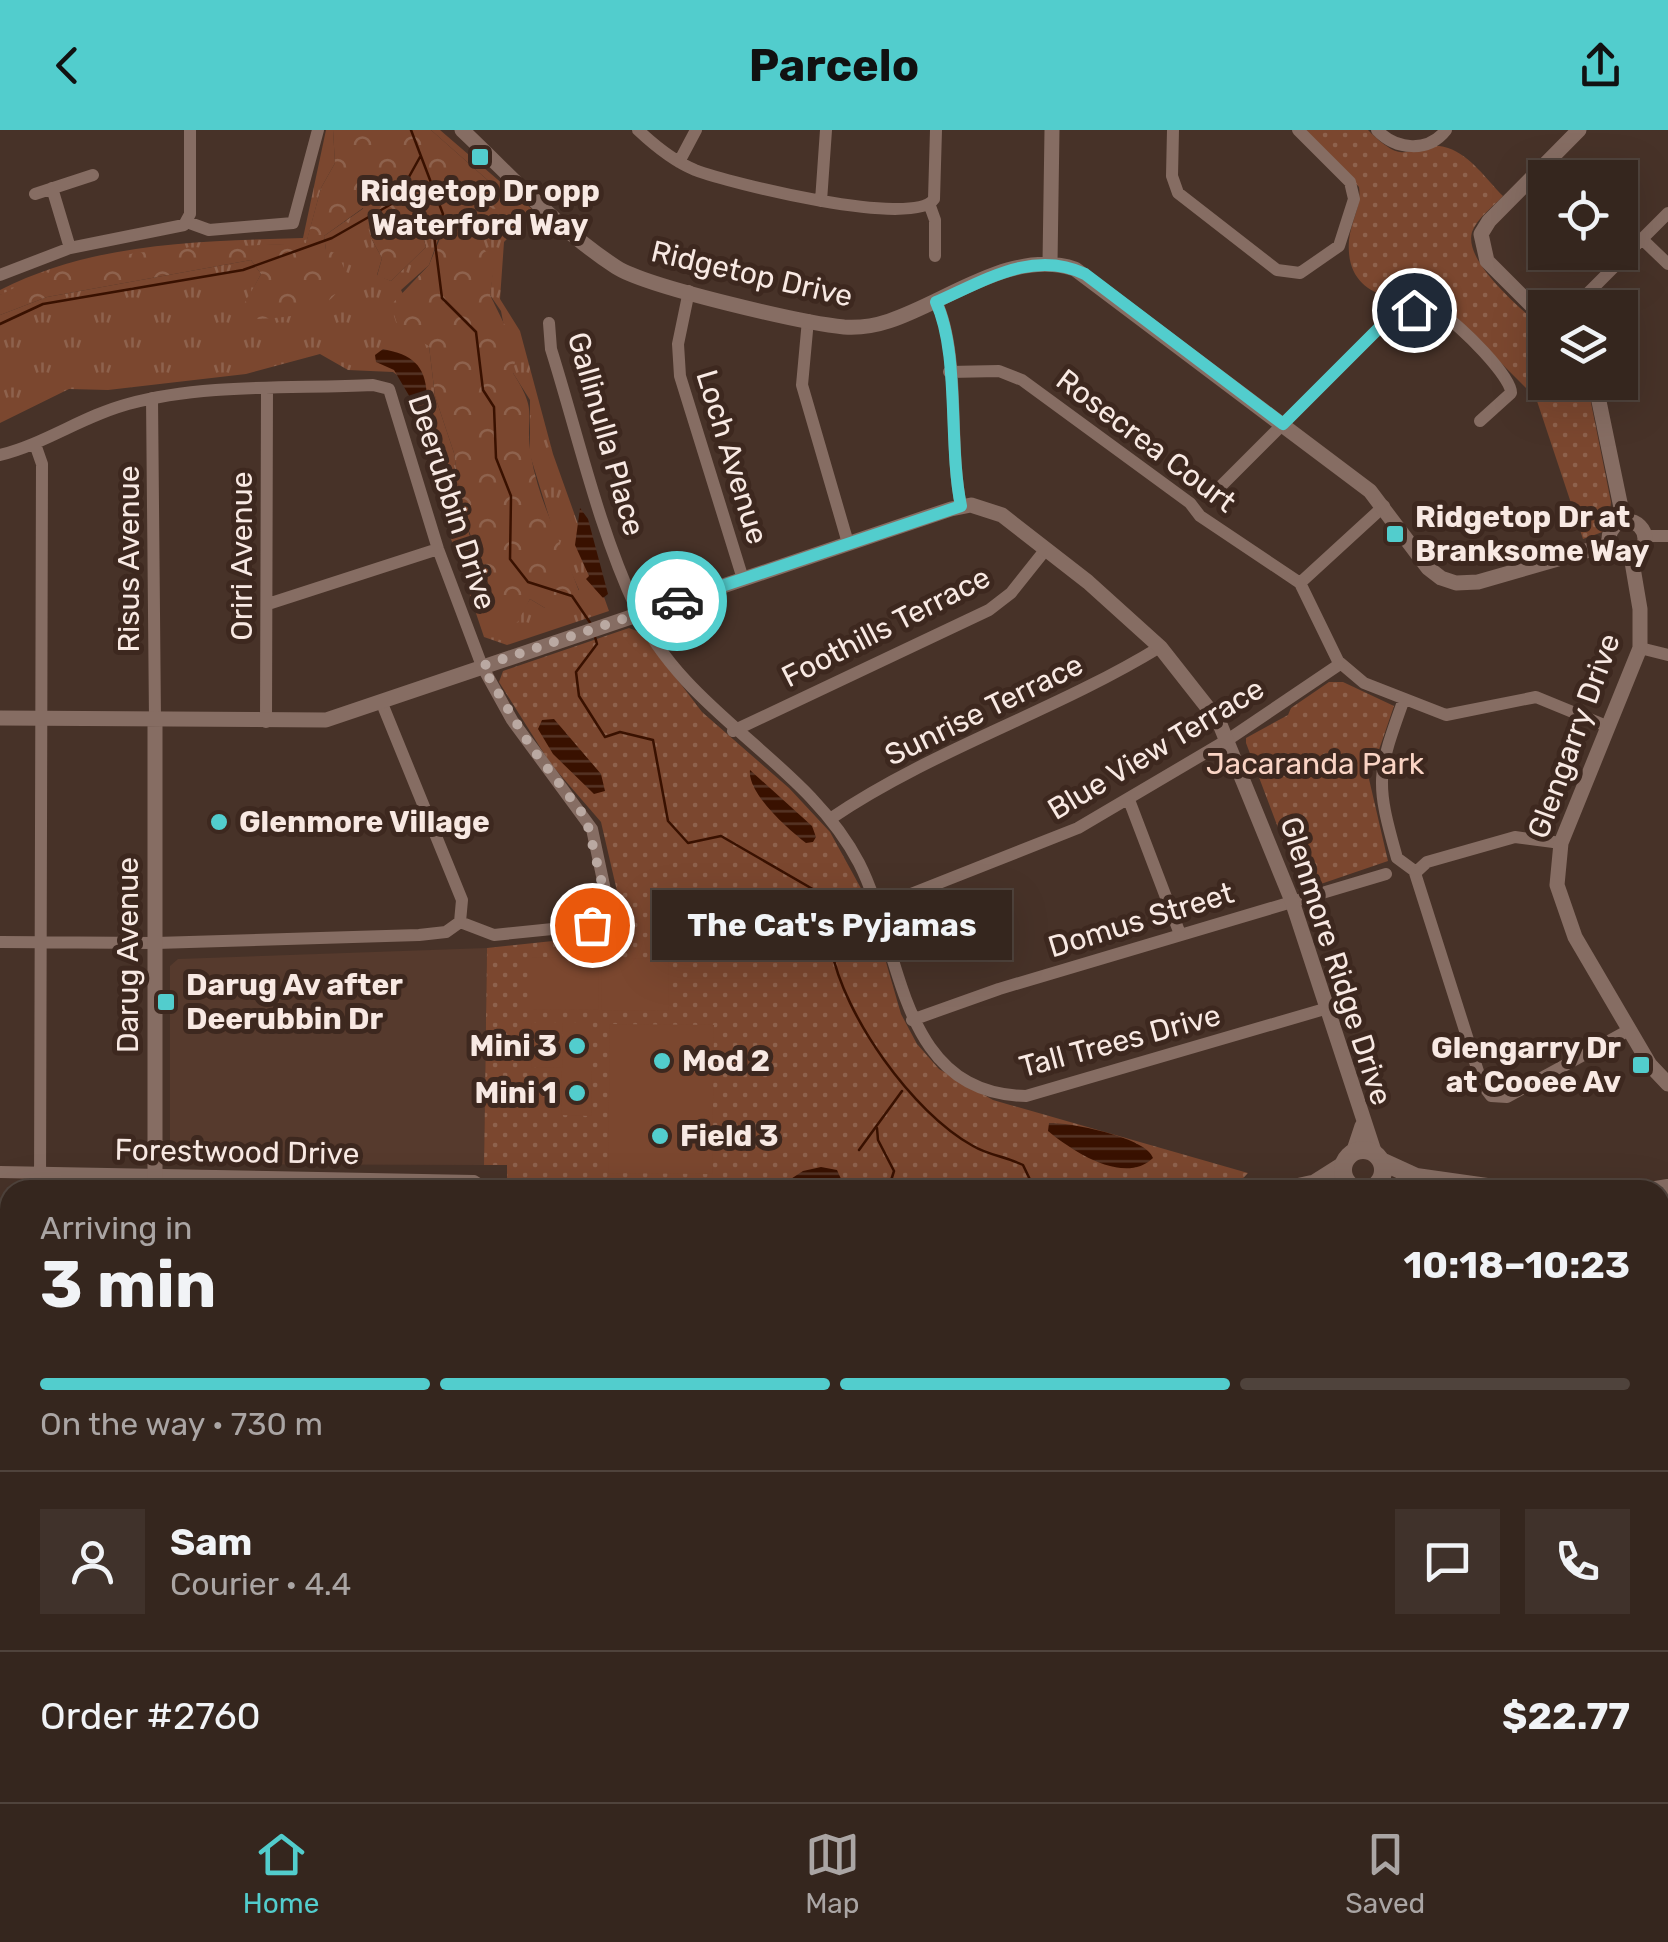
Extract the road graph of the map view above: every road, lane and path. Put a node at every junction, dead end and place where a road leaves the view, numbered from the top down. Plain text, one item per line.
1 (190, 130) edge
2 (318, 130) edge
3 (462, 130) edge
4 (638, 130) edge
5 (696, 130) edge
6 (826, 130) edge
7 (936, 130) edge
8 (1052, 130) edge
9 (1172, 130) edge
10 (1298, 130) edge
11 (1377, 130) edge
12 (1446, 130) edge
13 (1579, 130) edge
14 (679, 162) junction
15 (93, 175) dead end
16 (52, 188) junction
17 (35, 194) dead end
18 (822, 201) junction
19 (930, 206) junction
20 (1668, 213) edge
21 (187, 222) junction
22 (1642, 239) junction
23 (70, 248) junction
24 (935, 256) dead end
25 (1050, 264) junction
26 (1668, 264) edge
27 (0, 275) edge
28 (1590, 290) edge
29 (689, 291) junction
30 (936, 302) junction
31 (1528, 302) edge
32 (808, 320) junction
33 (550, 323) dead end
34 (949, 372) junction
35 (268, 390) junction
36 (152, 398) junction
37 (1599, 400) edge
38 (1480, 421) dead end
39 (1283, 424) junction
40 (35, 444) junction
41 (0, 454) edge
42 (1218, 488) dead end
43 (961, 506) junction
44 (1384, 506) junction
45 (1624, 522) junction
46 (1644, 536) junction
47 (1668, 536) edge
48 (848, 543) junction
49 (1610, 544) junction
50 (438, 549) junction
51 (1046, 549) junction
52 (1631, 556) junction
53 (742, 579) junction
54 (1300, 583) junction
55 (268, 604) junction
56 (638, 614) junction
57 (1160, 646) junction
58 (1640, 648) junction
59 (1668, 655) edge
60 (1340, 664) junction
61 (482, 666) junction
62 (1404, 699) junction
63 (380, 701) junction
64 (0, 718) edge
65 (41, 718) junction
66 (155, 720) junction
67 (266, 722) junction
68 (1610, 726) junction
69 (734, 731) junction
70 (1229, 739) junction
71 (1129, 800) junction
72 (830, 819) junction
73 (1561, 843) junction
74 (1386, 874) dead end
75 (1416, 878) junction
76 (1292, 901) junction
77 (878, 906) junction
78 (460, 922) junction
79 (1180, 934) junction
80 (0, 942) edge
81 (40, 942) junction
82 (156, 943) junction
83 (1328, 1008) junction
84 (912, 1020) junction
85 (1629, 1030) junction
86 (1668, 1084) edge
87 (1362, 1126) junction
88 (1348, 1158) junction
89 (0, 1172) edge
90 (40, 1174) junction
91 (1377, 1174) edge
92 (40, 1180) edge
93 (117, 1180) edge
94 (155, 1180) edge
95 (1317, 1180) edge
96 (1350, 1180) edge
97 (1404, 1180) edge
98 (1437, 1180) edge

1 - 21 street
2 - 21 street
3 - 29 street, Ridgetop Drive
4 - 14 street
5 - 14 street
6 - 18 street
7 - 19 street
8 - 25 street
9 - 10 street
11 - 12 street
13 - 31 street
14 - 18 street
15 - 16 street
16 - 17 street
16 - 23 street
18 - 19 street
19 - 24 street
20 - 22 street
21 - 23 street
22 - 26 street
22 - 28 street
23 - 27 street
25 - 30 street, Ridgetop Drive
25 - 39 street
29 - 32 street, Ridgetop Drive
29 - 53 street, Loch Avenue
30 - 32 street, Ridgetop Drive
30 - 34 street
32 - 48 street
33 - 56 street, Gallinulla Place
34 - 43 street
34 - 54 street, Rosecrea Court
35 - 36 street, Deerubbin Drive
35 - 50 street, Deerubbin Drive
35 - 55 street, Oriri Avenue
36 - 40 street, Deerubbin Drive
36 - 66 street, Risus Avenue
37 - 45 street
38 - 39 street
39 - 42 street
39 - 44 street
40 - 41 street, Deerubbin Drive
40 - 65 street
43 - 48 street
43 - 51 street, Glenmore Ridge Drive
44 - 49 street
44 - 54 street
45 - 46 street
45 - 49 street
46 - 47 street
46 - 52 street
48 - 53 street
49 - 52 street
50 - 55 street
50 - 61 street, Deerubbin Drive
51 - 57 street, Glenmore Ridge Drive
51 - 69 street, Foothills Terrace
52 - 58 street, Glengarry Drive
53 - 56 street
54 - 60 street
55 - 67 street, Oriri Avenue
56 - 61 street
56 - 69 street, Tall Trees Drive
57 - 70 street, Glenmore Ridge Drive
57 - 72 street, Sunrise Terrace
58 - 59 street
58 - 68 street, Glengarry Drive
60 - 62 street
60 - 70 street, Blue View Terrace
61 - 63 street
61 - 78 street, Deerubbin Drive
62 - 68 street
62 - 75 street
63 - 67 street
63 - 78 street
64 - 65 street
65 - 66 street
65 - 81 street
66 - 67 street
66 - 82 street, Darug Avenue
68 - 73 street, Glengarry Drive
69 - 72 street, Tall Trees Drive
70 - 71 street, Blue View Terrace
70 - 76 street, Glenmore Ridge Drive
71 - 77 street, Blue View Terrace
71 - 79 street
72 - 77 street, Tall Trees Drive
73 - 75 street
73 - 85 street, Glengarry Drive
74 - 76 street, Domus Street
75 - 85 street
76 - 79 street, Domus Street
76 - 83 street, Glenmore Ridge Drive
77 - 84 street, Tall Trees Drive
78 - 82 street, Deerubbin Drive
79 - 84 street, Domus Street
80 - 81 street, Deerubbin Drive
81 - 82 street, Deerubbin Drive
81 - 90 street
82 - 94 street, Darug Avenue
83 - 84 street, Tall Trees Drive
83 - 87 street, Glenmore Ridge Drive
85 - 86 street, Glengarry Drive
87 - 88 street, Glenmore Ridge Drive
87 - 91 street, Glenmore Ridge Drive
88 - 91 main road
88 - 95 street
88 - 96 main road
89 - 90 street, Forestwood Drive
90 - 92 street
90 - 93 street, Forestwood Drive
91 - 97 main road
91 - 98 main road

